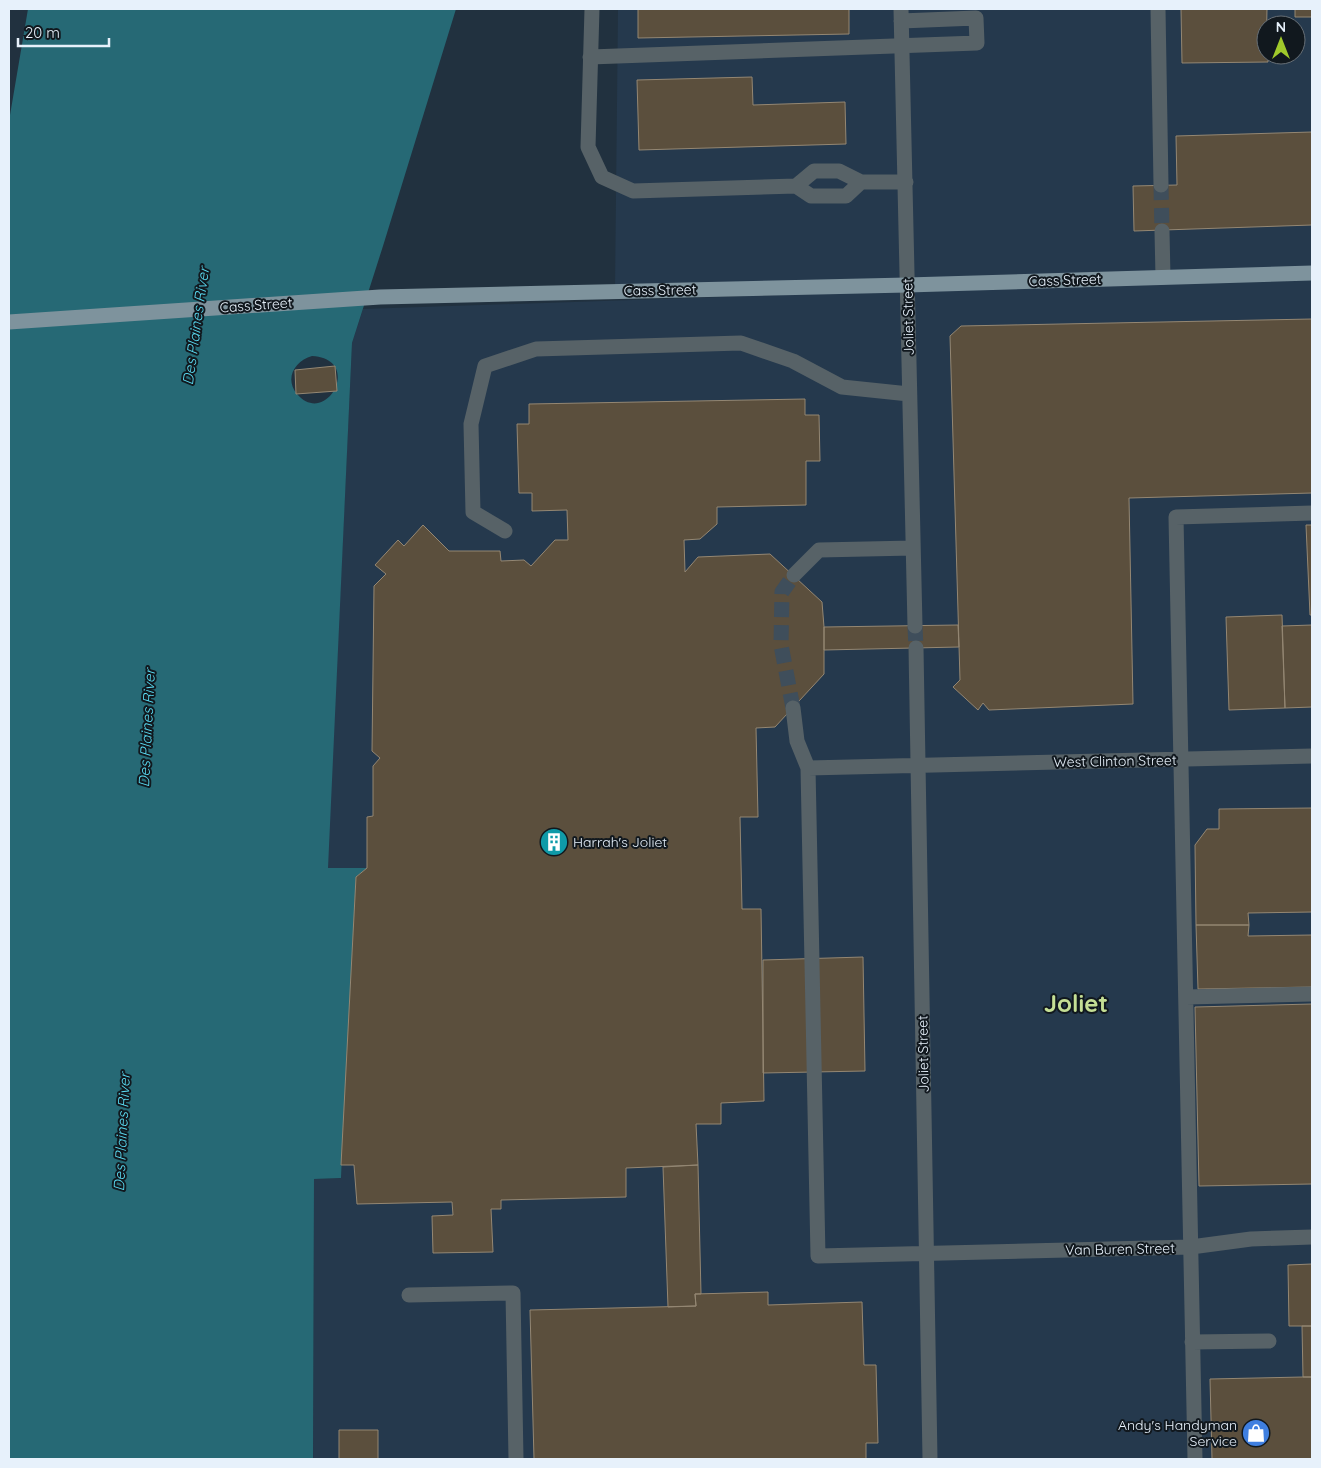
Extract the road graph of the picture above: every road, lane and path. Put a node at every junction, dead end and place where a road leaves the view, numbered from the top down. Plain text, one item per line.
1 (592, 9) edge
2 (1158, 9) edge
3 (901, 15) edge
4 (902, 45) junction
5 (590, 57) junction
6 (862, 182) junction
7 (906, 182) junction
8 (1161, 185) tunnel mouth
9 (796, 186) junction
10 (1162, 231) tunnel mouth
11 (1312, 273) edge
12 (1162, 277) junction
13 (907, 285) junction
14 (9, 322) edge
15 (909, 394) junction
16 (1312, 514) edge
17 (505, 531) dead end
18 (913, 548) junction
19 (794, 576) tunnel mouth
20 (915, 626) tunnel mouth
21 (916, 648) tunnel mouth
22 (793, 708) tunnel mouth
23 (1312, 756) edge
24 (1180, 760) junction
25 (917, 766) junction
26 (808, 768) junction
27 (1312, 994) edge
28 (1186, 997) junction
29 (1312, 1237) edge
30 (1190, 1247) junction
31 (927, 1253) junction
32 (409, 1295) dead end
33 (1269, 1341) dead end
34 (1192, 1342) junction
35 (516, 1459) edge
36 (930, 1459) edge
37 (1195, 1459) edge

1 - 5 street
2 - 8 street
3 - 4 street, Joliet Street
3 - 4 street
4 - 5 street
4 - 7 street, Joliet Street
5 - 9 street
6 - 7 street
6 - 9 street
6 - 9 street
7 - 13 street, Joliet Street
10 - 12 street
11 - 12 main road, Cass Street
12 - 13 main road, Cass Street
13 - 14 main road, Cass Street
13 - 15 street, Joliet Street
15 - 17 street
15 - 18 street, Joliet Street
16 - 24 street
18 - 19 street
18 - 20 street, Joliet Street
21 - 25 street, Joliet Street
22 - 26 street
23 - 24 street, West Clinton Street
24 - 25 street, West Clinton Street
24 - 28 street
25 - 26 street, West Clinton Street
25 - 31 street, Joliet Street
26 - 31 street, Van Buren Street
27 - 28 street
28 - 30 street
29 - 30 street, Van Buren Street
30 - 31 street, Van Buren Street
30 - 34 street
31 - 36 street, Joliet Street
32 - 35 street
33 - 34 street
34 - 37 street

